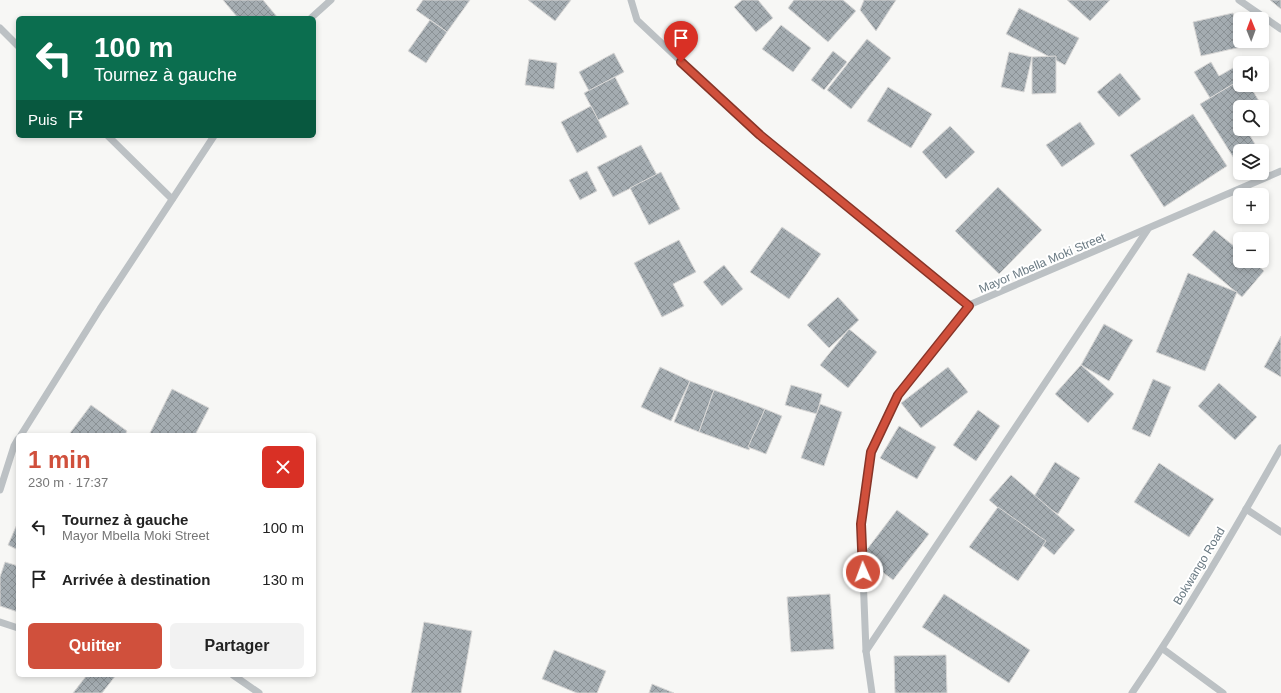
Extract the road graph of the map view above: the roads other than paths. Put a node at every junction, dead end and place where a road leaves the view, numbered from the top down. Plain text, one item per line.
1 (331, 0) edge
2 (631, 0) edge
3 (1239, 0) edge
4 (313, 16) edge
5 (0, 28) edge
6 (1281, 29) edge
7 (16, 44) edge
8 (110, 138) edge
9 (213, 138) edge
10 (1281, 171) edge
11 (172, 199) junction
12 (1148, 229) junction
13 (969, 306) junction
14 (22, 433) edge
15 (16, 442) edge
16 (1281, 448) edge
17 (0, 490) edge
18 (1246, 509) junction
19 (1281, 532) edge
20 (0, 622) edge
21 (16, 627) edge
22 (1163, 649) junction
23 (866, 651) junction
24 (236, 677) edge
25 (260, 693) edge
26 (872, 693) edge
27 (1132, 693) edge
28 (1223, 693) edge

1 - 4 street
2 - 13 street, Mayor Mbella Moki Street
3 - 6 street
5 - 7 street
8 - 11 street
9 - 11 street
10 - 12 street, Mayor Mbella Moki Street
11 - 14 street
12 - 13 street, Mayor Mbella Moki Street
12 - 23 street
13 - 23 street
15 - 17 street
16 - 18 street, Bokwango Road
18 - 19 street
18 - 22 street, Bokwango Road
20 - 21 street
22 - 27 street, Bokwango Road
22 - 28 street
23 - 26 street
24 - 25 street

